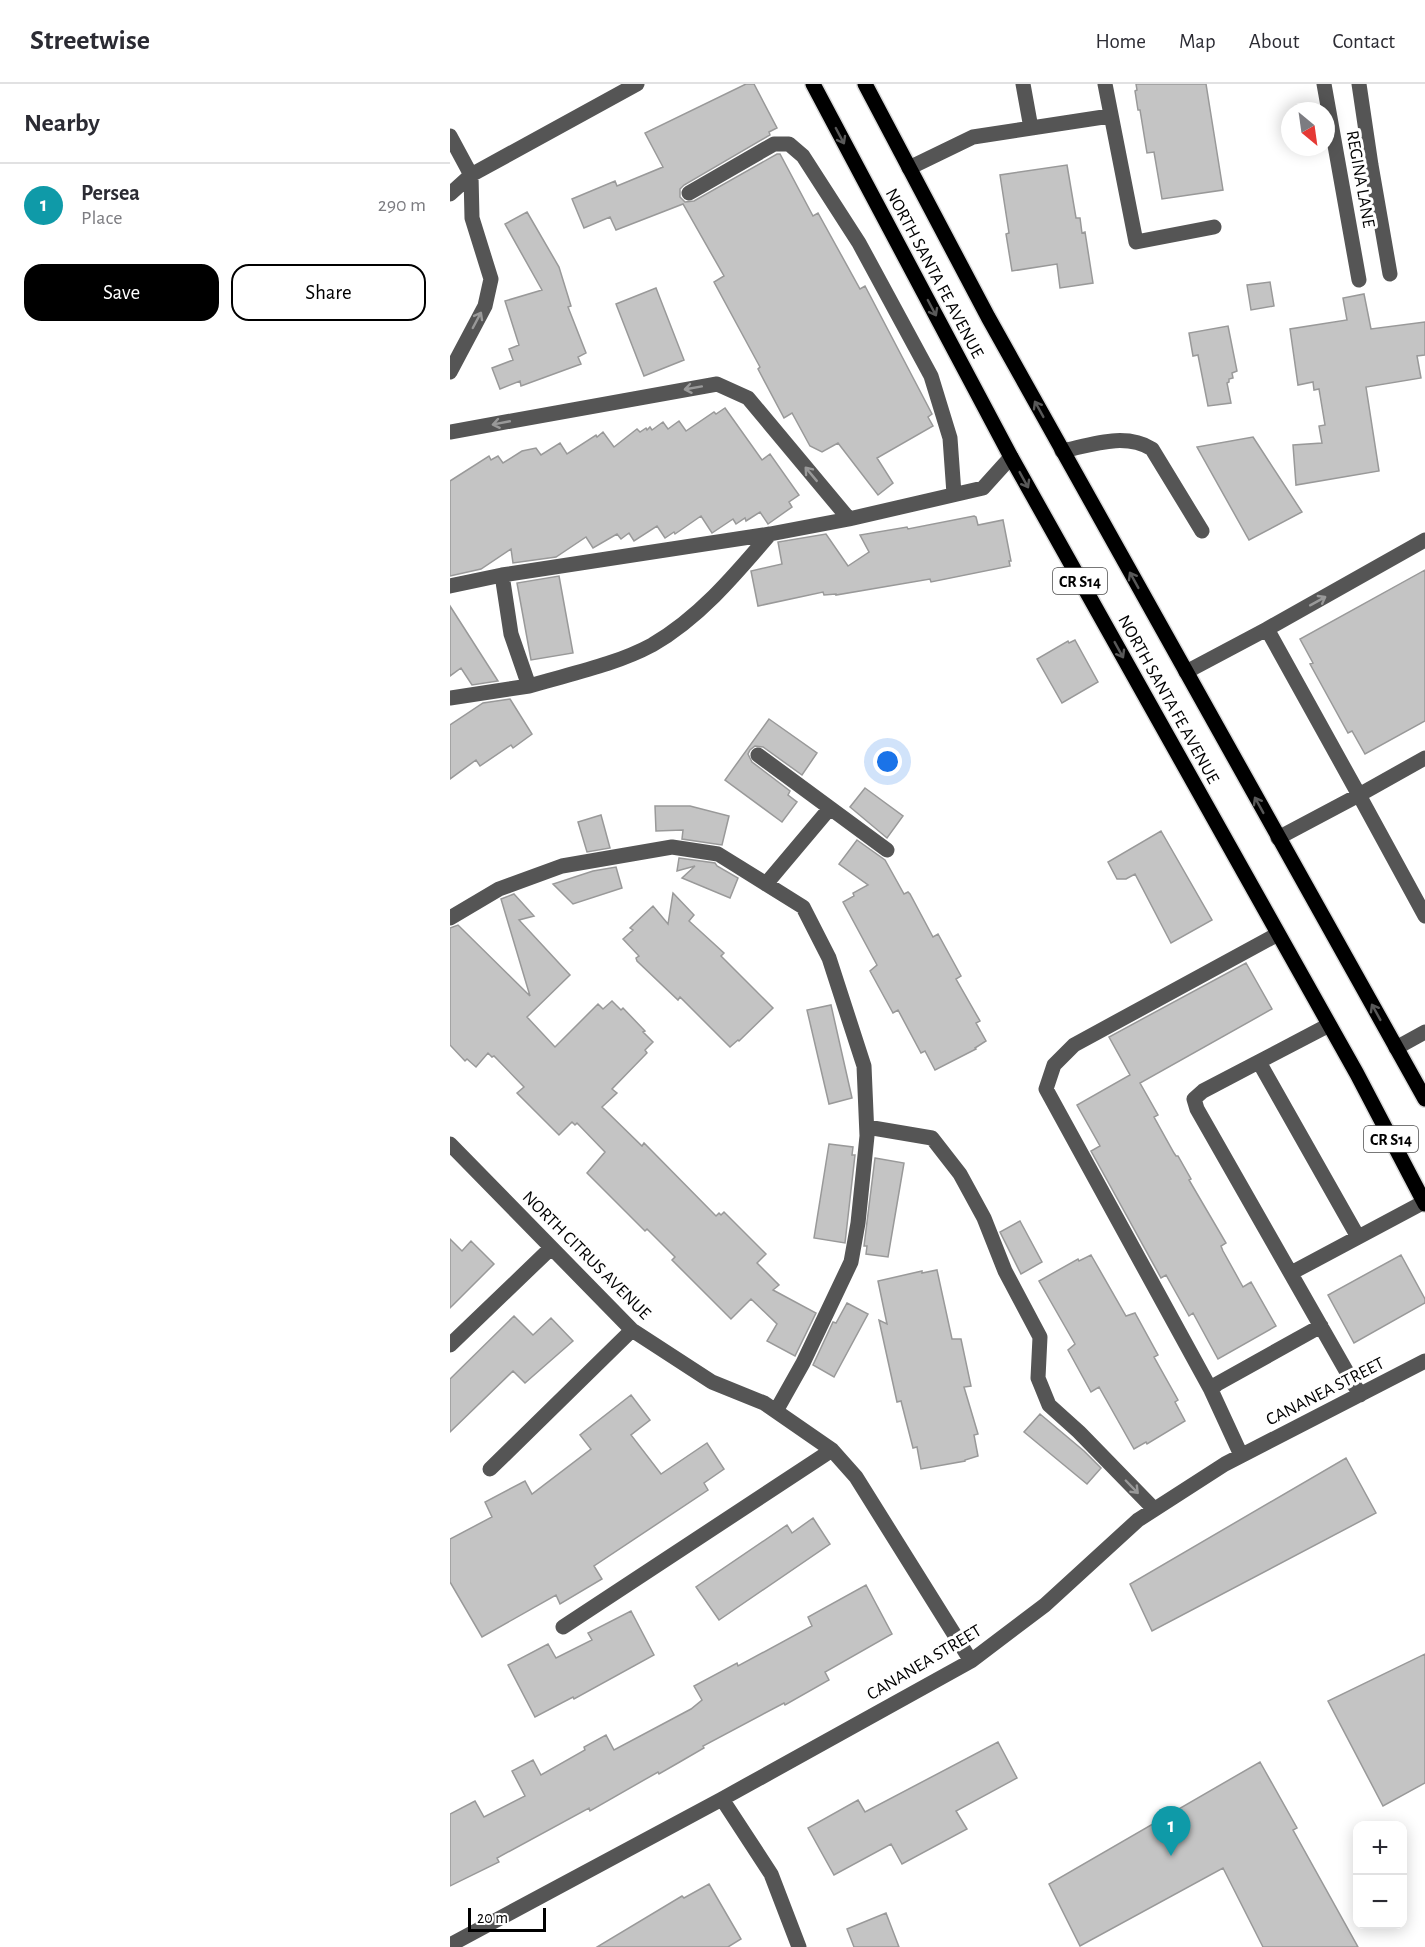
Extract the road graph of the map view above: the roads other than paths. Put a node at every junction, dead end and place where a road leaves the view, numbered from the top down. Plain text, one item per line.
1 (637, 84) edge
2 (813, 84) edge
3 (865, 84) edge
4 (1023, 84) edge
5 (1105, 84) edge
6 (1324, 84) edge
7 (1359, 84) edge
8 (1110, 116) junction
9 (1031, 128) junction
10 (450, 136) edge
11 (909, 168) junction
12 (471, 175) junction
13 (689, 193) dead end
14 (450, 194) edge
15 (1214, 227) dead end
16 (1390, 274) dead end
17 (1359, 280) dead end
18 (450, 372) edge
19 (450, 432) edge
20 (1062, 451) junction
21 (1011, 457) junction
22 (954, 494) junction
23 (849, 519) junction
24 (1202, 531) dead end
25 (770, 534) junction
26 (1425, 540) edge
27 (502, 575) junction
28 (450, 586) edge
29 (1267, 629) junction
30 (1186, 672) junction
31 (529, 686) junction
32 (450, 698) edge
33 (758, 755) dead end
34 (1425, 758) edge
35 (1359, 795) junction
36 (830, 808) junction
37 (1278, 838) junction
38 (887, 850) dead end
39 (766, 884) junction
40 (1425, 916) edge
41 (450, 918) edge
42 (1278, 934) junction
43 (1329, 1025) junction
44 (1425, 1032) edge
45 (1396, 1048) junction
46 (1259, 1062) junction
47 (1425, 1099) edge
48 (867, 1127) junction
49 (450, 1144) edge
50 (1425, 1203) edge
51 (1358, 1237) junction
52 (551, 1248) junction
53 (1291, 1273) junction
54 (1321, 1326) junction
55 (632, 1330) junction
56 (450, 1345) edge
57 (1425, 1361) edge
58 (1211, 1390) junction
59 (1360, 1395) junction
60 (776, 1411) junction
61 (832, 1450) junction
62 (1241, 1455) junction
63 (490, 1469) dead end
64 (1154, 1509) junction
65 (563, 1627) dead end
66 (971, 1661) junction
67 (722, 1799) junction
68 (450, 1945) edge
69 (799, 1947) edge

1 - 12 street
2 -> 21 main road, NORTH SANTA FE AVENUE / CR S14
3 - 11 main road, NORTH SANTA FE AVENUE / CR S14
4 - 9 street
5 - 8 street
6 - 17 street, REGINA LANE
7 - 16 street
8 - 9 street
8 - 15 street
9 - 11 street
10 - 12 street
20 -> 11 main road, NORTH SANTA FE AVENUE / CR S14
12 - 14 street
18 -> 12 street
13 - 22 street
23 -> 19 street
20 - 24 street
30 -> 20 main road, NORTH SANTA FE AVENUE / CR S14
21 - 22 street
21 -> 42 main road, NORTH SANTA FE AVENUE / CR S14
22 - 23 street
23 - 25 street
25 - 27 street
25 - 31 street
29 -> 26 street
27 - 28 street
27 - 31 street
29 - 30 street
29 - 35 street
37 -> 30 main road, NORTH SANTA FE AVENUE / CR S14
31 - 32 street
33 - 36 street
34 - 35 street
35 - 37 street
35 - 40 street
36 - 38 street
36 - 39 street
45 -> 37 main road, NORTH SANTA FE AVENUE / CR S14
39 - 41 street
39 - 48 street
42 - 43 main road, NORTH SANTA FE AVENUE / CR S14
42 - 58 street
43 - 46 street
43 - 50 main road, NORTH SANTA FE AVENUE / CR S14
44 - 45 street
45 - 47 main road, NORTH SANTA FE AVENUE / CR S14
46 - 51 street
46 - 53 street
48 - 60 street
48 -> 64 street
49 - 52 street, NORTH CITRUS AVENUE
50 - 51 street
51 - 53 street
52 - 55 street, NORTH CITRUS AVENUE
52 - 56 street
53 - 54 street
54 - 58 street
54 - 59 street
55 - 60 street, NORTH CITRUS AVENUE
55 - 63 street
57 - 59 street, CANANEA STREET
58 - 62 street
59 - 62 street, CANANEA STREET
60 - 61 street, NORTH CITRUS AVENUE
61 - 65 street
61 - 66 street, NORTH CITRUS AVENUE
62 - 64 street, CANANEA STREET
64 - 66 street, CANANEA STREET
66 - 67 street, CANANEA STREET
67 - 68 street, CANANEA STREET
67 - 69 street

